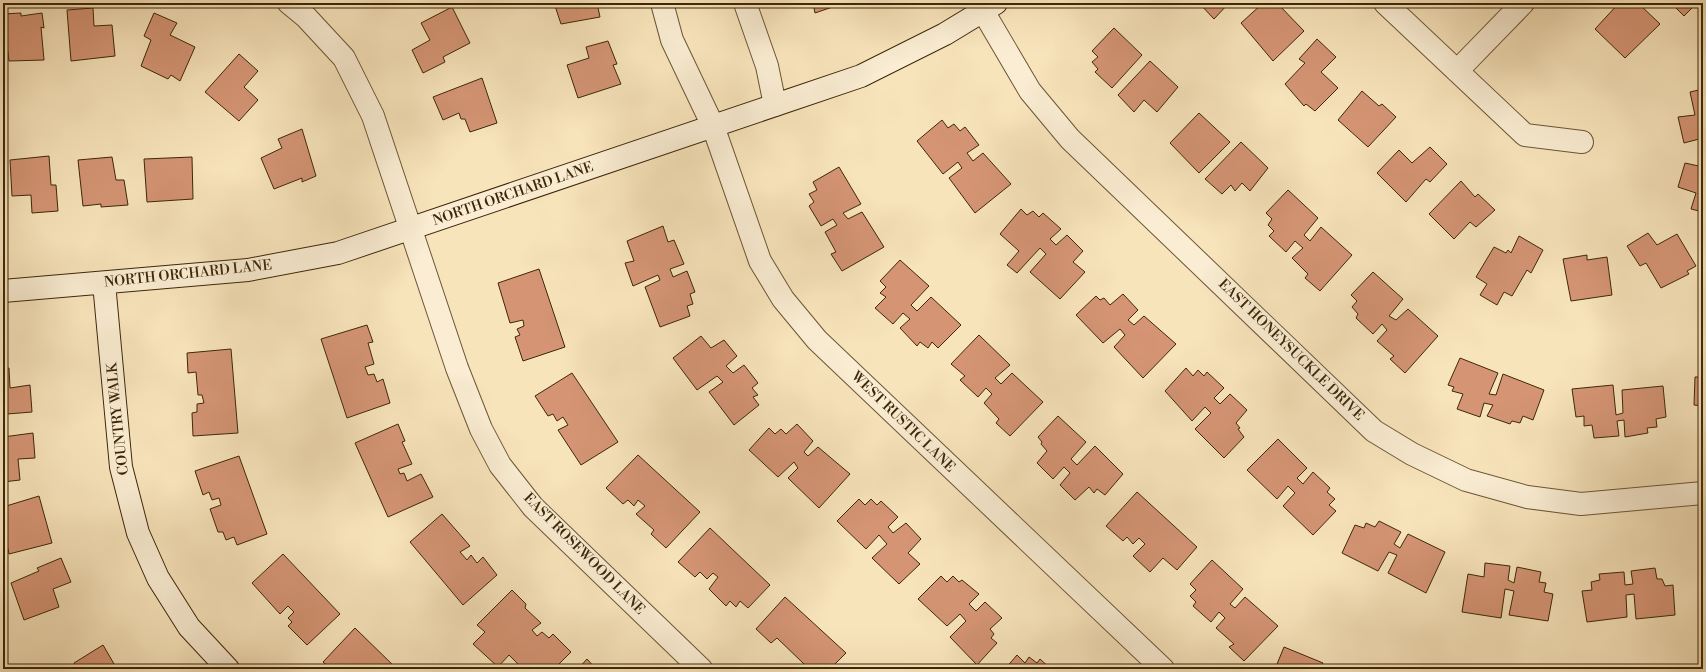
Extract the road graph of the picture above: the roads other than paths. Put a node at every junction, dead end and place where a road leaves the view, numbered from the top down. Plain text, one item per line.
1 (289, 3) edge
2 (662, 3) edge
3 (745, 3) edge
4 (1385, 3) edge
5 (1523, 3) edge
6 (990, 7) edge
7 (1457, 71) junction
8 (776, 105) junction
9 (713, 126) junction
10 (1582, 142) dead end
11 (410, 228) junction
12 (104, 283) junction
13 (3, 291) edge
14 (1703, 493) edge
15 (699, 668) edge
16 (228, 669) edge
17 (1163, 669) edge

1 - 11 street, EAST ROSEWOOD LANE
2 - 9 street, WEST RUSTIC LANE
3 - 8 street
4 - 7 street
5 - 7 street
6 - 8 street, NORTH ORCHARD LANE
6 - 14 street, EAST HONEYSUCKLE DRIVE
7 - 10 street
8 - 9 street, NORTH ORCHARD LANE
9 - 11 street, NORTH ORCHARD LANE
9 - 17 street, WEST RUSTIC LANE
11 - 12 street, NORTH ORCHARD LANE
11 - 15 street, EAST ROSEWOOD LANE
12 - 13 street, NORTH ORCHARD LANE
12 - 16 street, COUNTRY WALK

